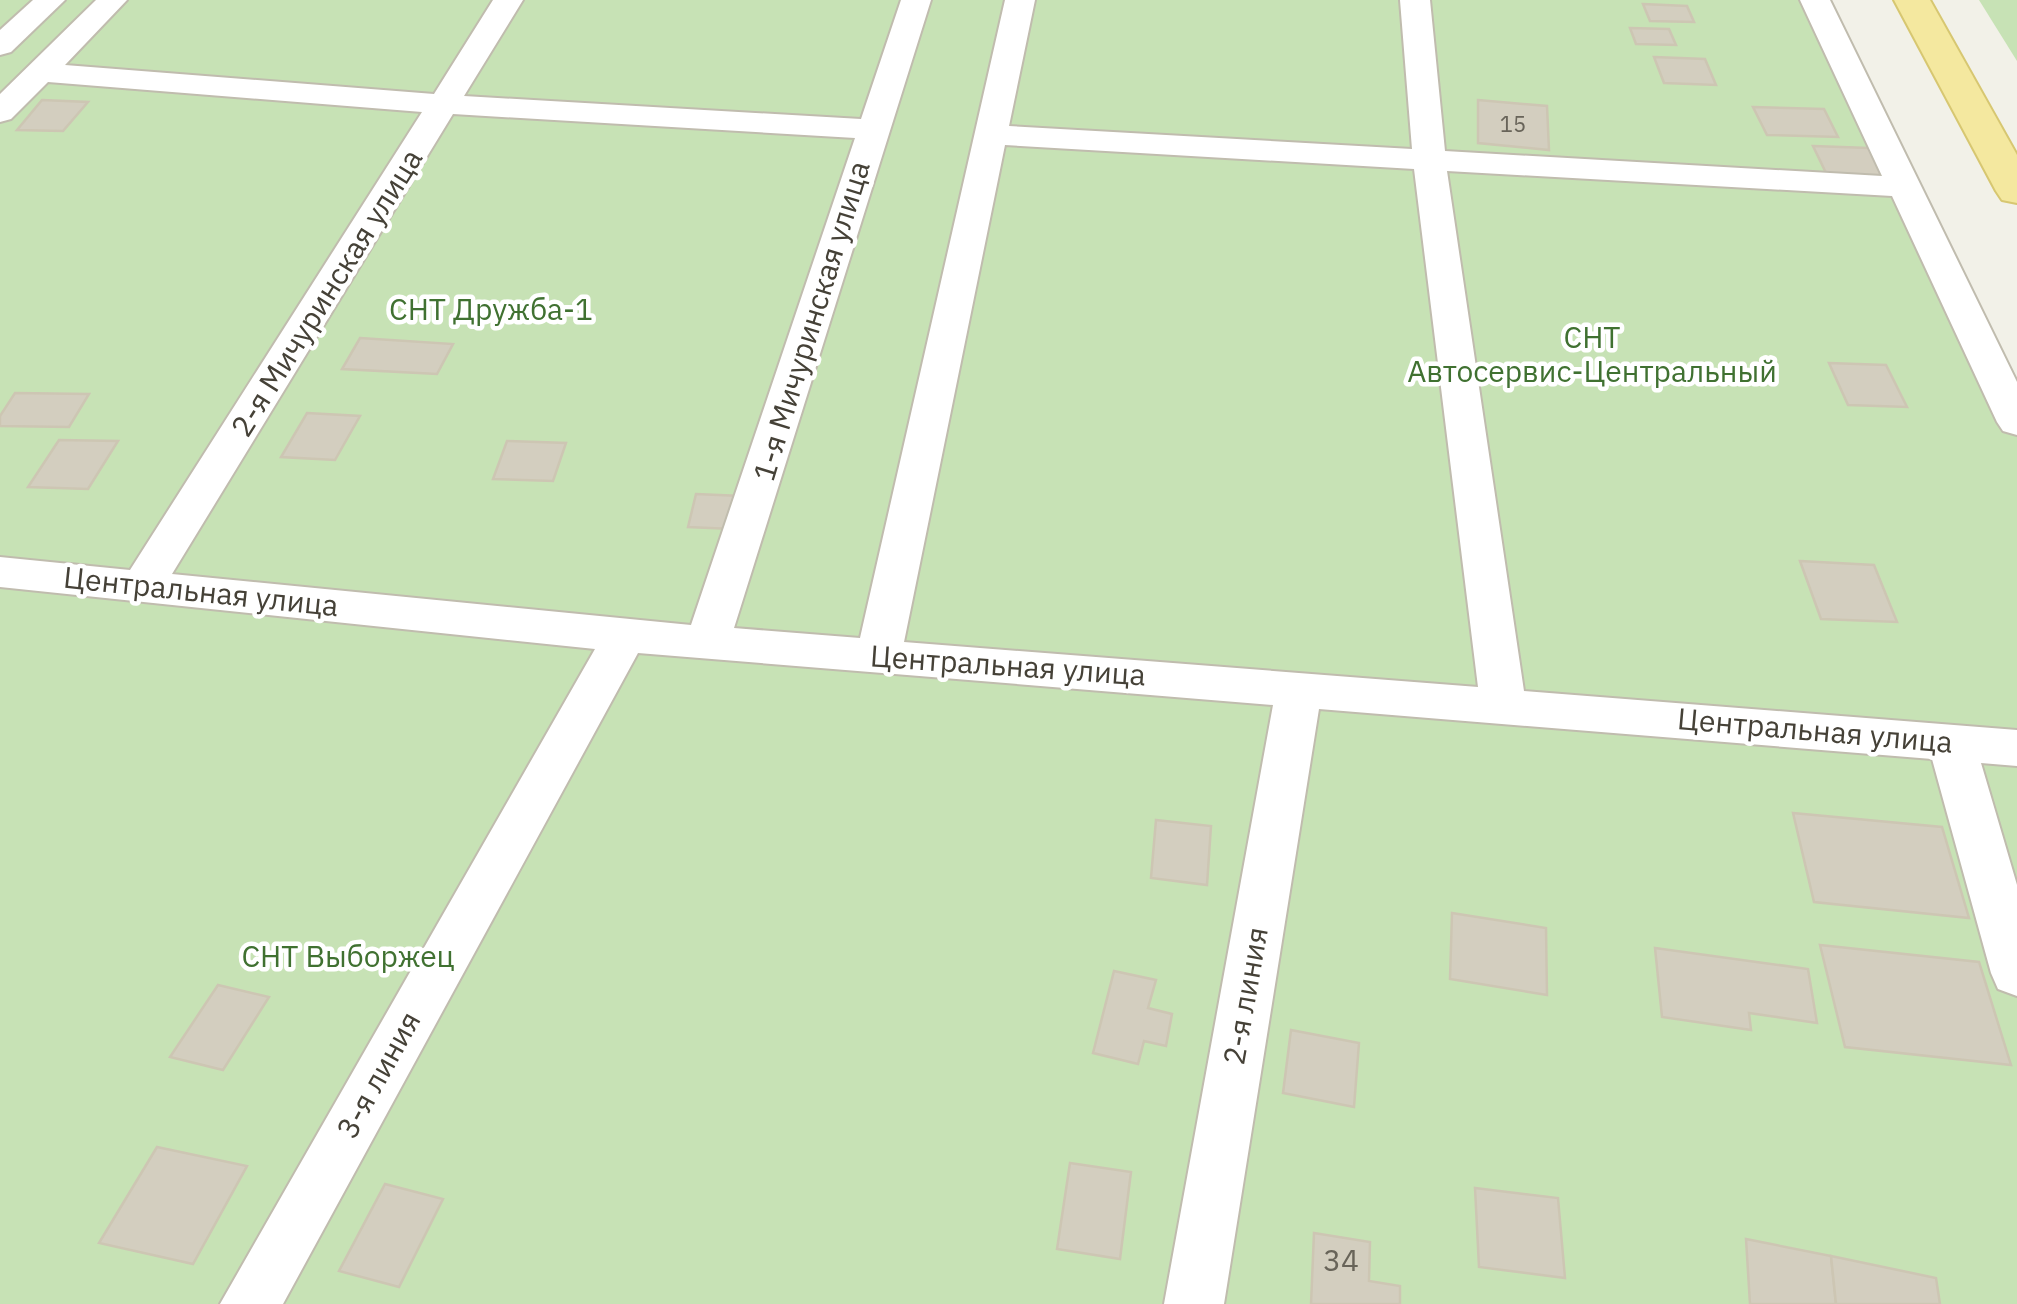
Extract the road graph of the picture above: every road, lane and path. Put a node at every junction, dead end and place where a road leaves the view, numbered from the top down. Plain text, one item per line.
1 (50, 0) edge
2 (112, 0) edge
3 (508, 0) edge
4 (916, 0) edge
5 (1020, 0) edge
6 (1415, 0) edge
7 (1815, 0) edge
8 (1912, 0) edge
9 (0, 46) edge
10 (40, 72) junction
11 (443, 104) junction
12 (0, 112) edge
13 (872, 129) junction
14 (992, 135) junction
15 (1429, 159) junction
16 (1906, 187) junction
17 (2017, 192) edge
18 (2017, 422) edge
19 (2, 575) edge
20 (143, 585) junction
21 (625, 636) junction
22 (707, 642) junction
23 (879, 656) junction
24 (1299, 688) junction
25 (1503, 705) junction
26 (1951, 742) junction
27 (2017, 748) edge
28 (2017, 973) edge
29 (250, 1304) edge
30 (1194, 1304) edge

1 - 9 street
2 - 10 street
3 - 11 street, 2-я Мичуринская улица
4 - 13 street, 1-я Мичуринская улица
5 - 14 street
6 - 15 street
7 - 16 street
8 - 17 main road
10 - 11 street
10 - 12 street
11 - 13 street
11 - 20 street, 2-я Мичуринская улица
13 - 22 street, 1-я Мичуринская улица
14 - 15 street
14 - 23 street
15 - 16 street
15 - 25 street
16 - 18 street
19 - 20 street, Центральная улица
20 - 21 street, Центральная улица
21 - 22 street, Центральная улица
21 - 29 street, 3-я линия
22 - 23 street, Центральная улица
23 - 24 street, Центральная улица
24 - 25 street, Центральная улица
24 - 30 street, 2-я линия
25 - 26 street, Центральная улица
26 - 27 street, Центральная улица
26 - 28 street

